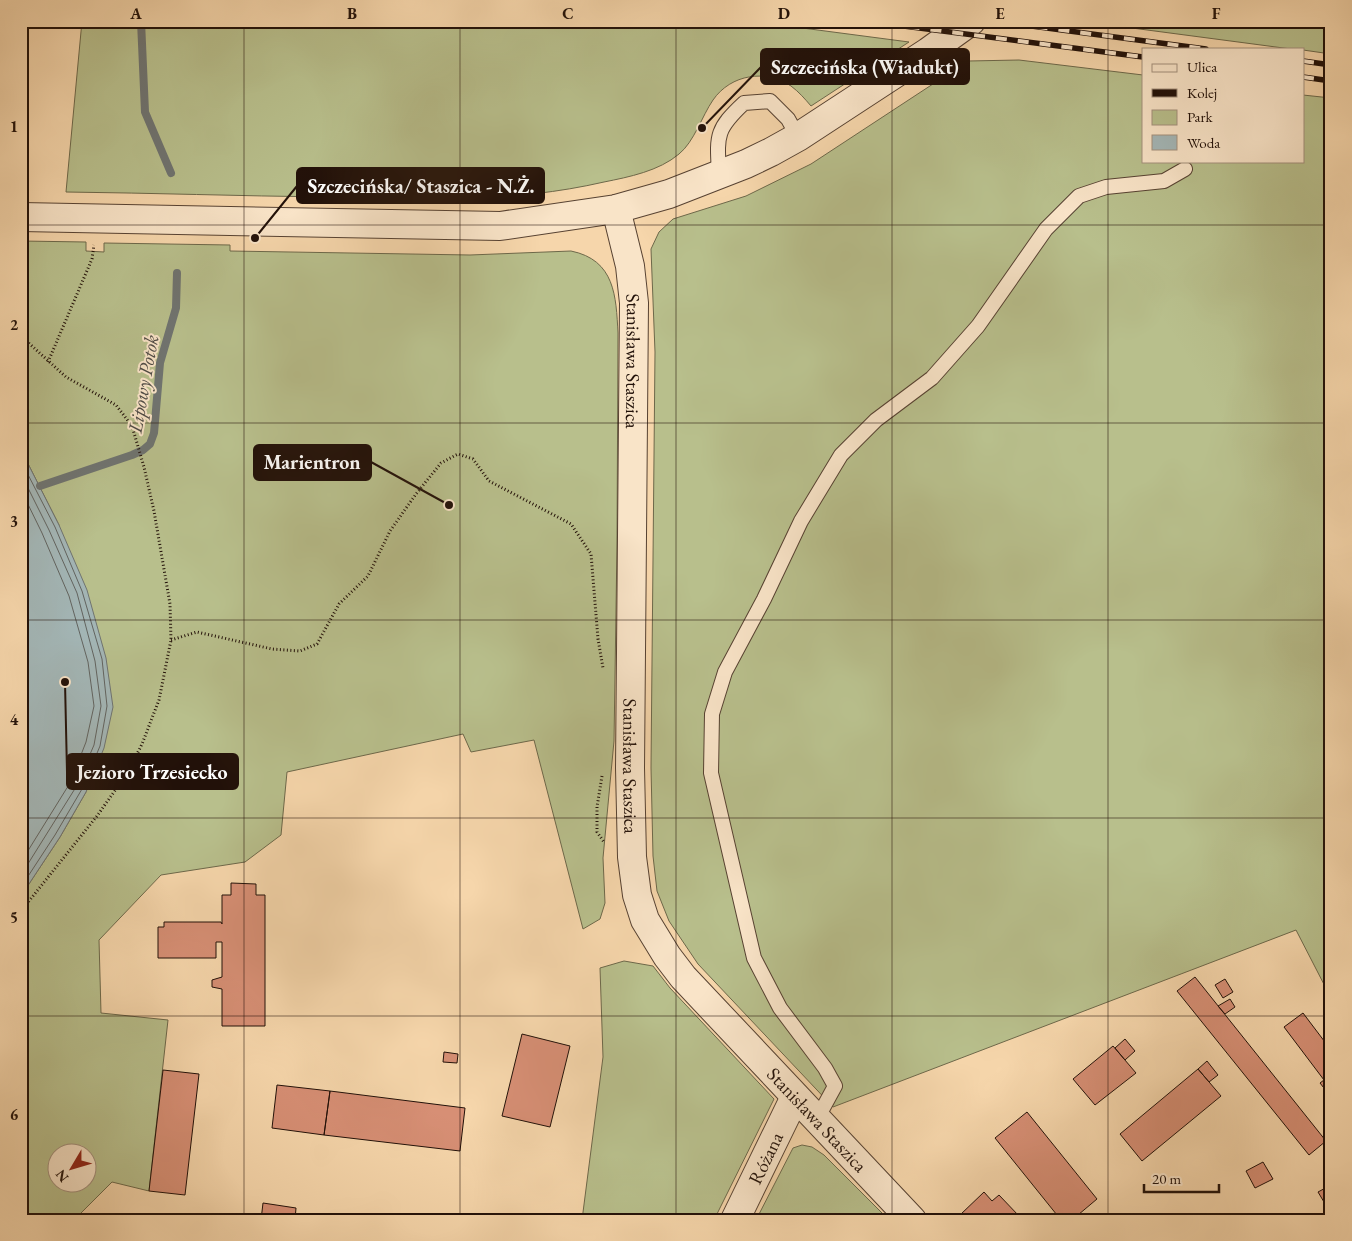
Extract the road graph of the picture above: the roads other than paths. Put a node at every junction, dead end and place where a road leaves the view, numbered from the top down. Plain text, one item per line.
1 (972, 21) edge
2 (798, 137) junction
3 (1186, 168) dead end
4 (719, 174) junction
5 (616, 209) junction
6 (21, 217) edge
7 (795, 1097) junction
8 (814, 1117) junction
9 (735, 1220) edge
10 (912, 1220) edge

1 - 2 street
2 - 4 street
2 - 4 lane
3 - 8 lane
4 - 5 street
5 - 6 street
5 - 7 street, Stanisława Staszica
7 - 8 street, Stanisława Staszica
7 - 9 street, Różana
8 - 10 street, Stanisława Staszica

